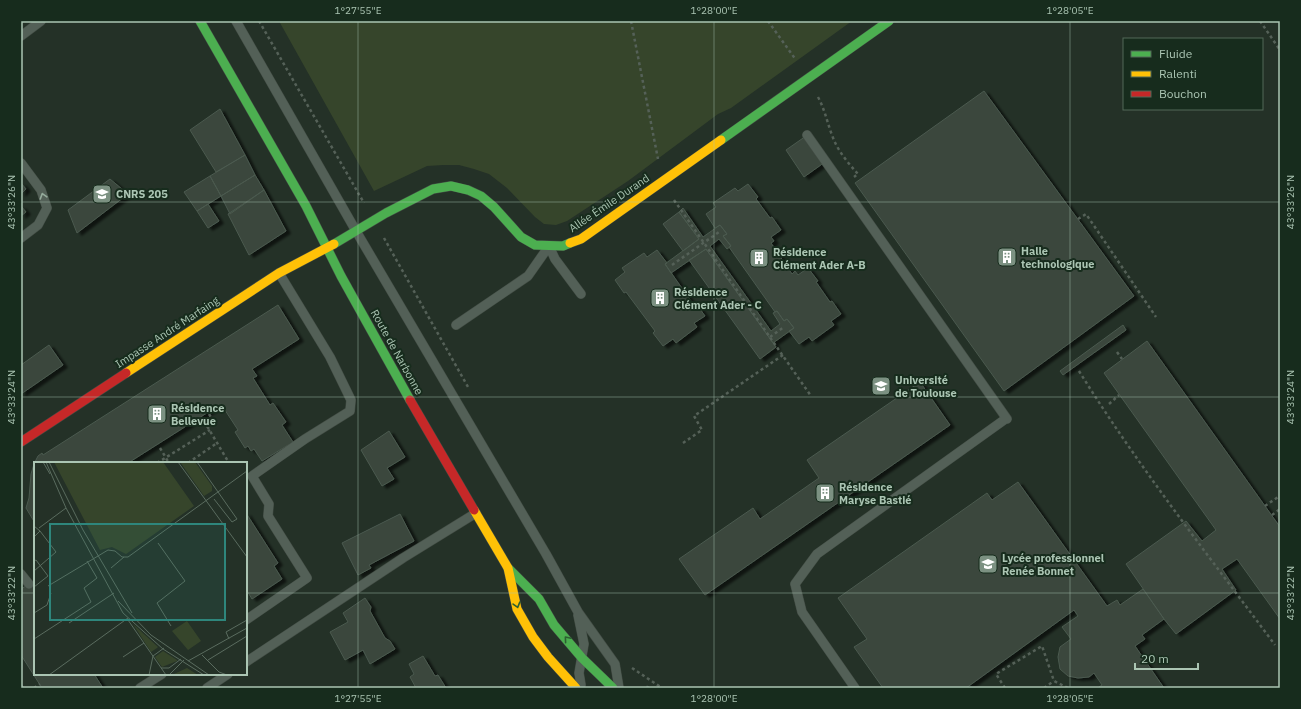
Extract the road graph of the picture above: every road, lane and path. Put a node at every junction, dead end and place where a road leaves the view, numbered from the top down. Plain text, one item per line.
1 (41, 21) edge
2 (200, 21) edge
3 (236, 21) edge
4 (259, 21) edge
5 (631, 21) edge
6 (768, 21) edge
7 (889, 21) edge
8 (1260, 21) edge
9 (21, 36) edge
10 (1280, 50) edge
11 (798, 62) dead end
12 (807, 135) dead end
13 (21, 163) edge
14 (656, 164) dead end
15 (673, 198) dead end
16 (368, 209) dead end
17 (1078, 219) dead end
18 (356, 231) junction
19 (719, 232) dead end
20 (21, 238) edge
21 (704, 242) junction
22 (549, 246) junction
23 (327, 248) junction
24 (672, 265) dead end
25 (279, 273) junction
26 (581, 294) dead end
27 (1156, 317) dead end
28 (456, 325) dead end
29 (784, 327) dead end
30 (770, 337) junction
31 (1117, 352) dead end
32 (783, 354) junction
33 (1122, 359) dead end
34 (1079, 371) dead end
35 (1119, 395) dead end
36 (811, 396) dead end
37 (1109, 404) dead end
38 (209, 414) dead end
39 (210, 430) junction
40 (683, 442) dead end
41 (22, 443) edge
42 (218, 443) junction
43 (160, 448) dead end
44 (166, 457) junction
45 (158, 462) edge
46 (168, 462) edge
47 (190, 462) edge
48 (228, 462) edge
49 (1278, 497) dead end
50 (1265, 506) dead end
51 (1280, 509) edge
52 (476, 513) junction
53 (1272, 515) dead end
54 (508, 568) junction
55 (21, 574) edge
56 (28, 584) dead end
57 (578, 612) junction
58 (247, 619) edge
59 (1275, 645) dead end
60 (582, 658) junction
61 (247, 661) edge
62 (160, 675) edge
63 (226, 675) edge
64 (651, 681) dead end
65 (1054, 681) junction
66 (40, 684) dead end
67 (21, 685) edge
68 (22, 688) edge
69 (34, 688) edge
70 (140, 688) edge
71 (207, 688) edge
72 (576, 688) edge
73 (581, 688) edge
74 (613, 688) edge
75 (619, 688) edge
76 (662, 688) edge
77 (855, 688) edge
78 (1005, 688) edge
79 (1044, 688) edge
80 (1068, 688) edge

1 - 9 lane
2 - 23 street, Route de Narbonne
3 - 18 lane
4 - 16 path
5 - 14 path
6 - 11 path
7 - 22 street, Allée Émile Durand
8 - 10 path
12 - 77 lane
20 -> 13 lane
15 - 21 path
17 - 27 path
18 - 22 street, Allée Émile Durand
18 - 23 street, Allée Émile Durand
18 - 57 lane
19 - 21 path
21 - 24 path
21 - 30 path
22 - 26 lane
22 - 28 lane
23 - 25 street, Impasse André Marfaing
23 - 52 street, Route de Narbonne
25 - 41 street, Impasse André Marfaing
25 - 58 lane
29 - 30 path
30 - 32 path
31 - 33 path
32 - 36 path
32 - 40 path
34 - 59 path
35 - 37 path
38 - 39 path
39 - 42 path
39 - 44 path
42 - 47 path
42 - 48 path
43 - 44 path
44 - 45 path
44 - 46 path
49 - 50 path
51 - 53 path
52 - 54 street, Route de Narbonne
52 - 61 lane
60 -> 54 street
54 -> 72 street, Route de Narbonne
55 - 56 lane
57 - 60 lane
57 - 75 lane
60 - 73 lane
60 - 74 street
62 - 70 lane
63 - 71 lane
64 - 76 path
65 - 78 path
65 - 79 path
65 - 80 path
66 - 69 path
67 - 68 path

